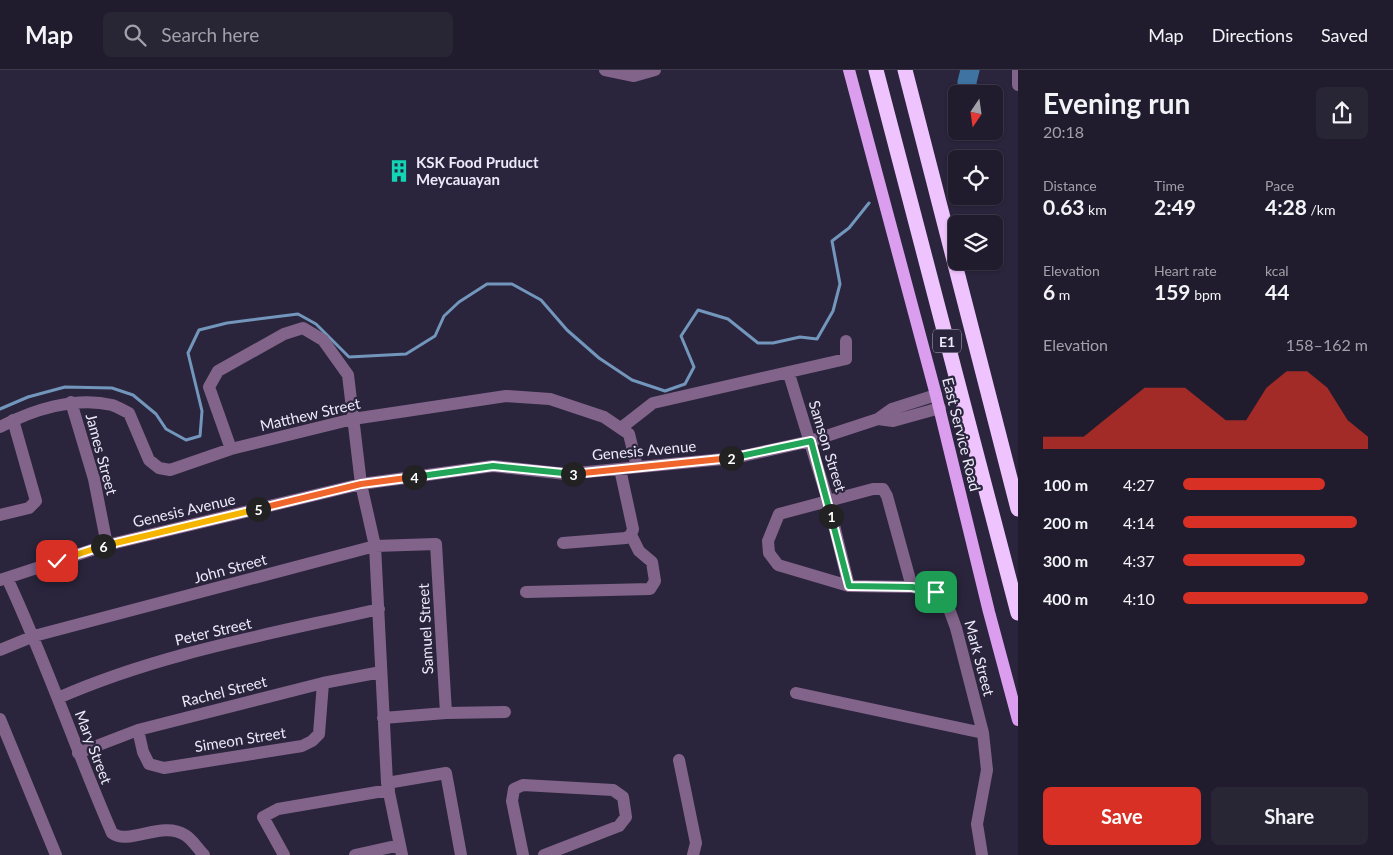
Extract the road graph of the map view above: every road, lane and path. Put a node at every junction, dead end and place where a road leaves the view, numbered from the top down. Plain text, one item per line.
1 (605, 70) edge
2 (655, 70) edge
3 (849, 70) edge
4 (876, 70) edge
5 (905, 70) edge
6 (1018, 70) edge
7 (1018, 85) edge
8 (846, 341) dead end
9 (789, 374) junction
10 (936, 395) junction
11 (71, 402) junction
12 (940, 408) junction
13 (353, 419) junction
14 (878, 419) junction
15 (13, 420) junction
16 (0, 427) edge
17 (621, 428) junction
18 (811, 441) junction
19 (232, 449) junction
20 (637, 467) junction
21 (620, 468) junction
22 (361, 484) junction
23 (828, 501) junction
24 (1018, 509) edge
25 (0, 515) edge
26 (631, 535) junction
27 (563, 543) dead end
28 (436, 544) joint
29 (107, 545) junction
30 (376, 546) junction
31 (3, 579) edge
32 (849, 586) junction
33 (912, 587) junction
34 (526, 592) dead end
35 (380, 610) junction
36 (1018, 613) edge
37 (34, 636) junction
38 (0, 650) edge
39 (381, 672) junction
40 (323, 683) junction
41 (796, 693) dead end
42 (58, 698) junction
43 (505, 712) dead end
44 (446, 713) junction
45 (383, 718) junction
46 (0, 719) edge
47 (1018, 720) edge
48 (138, 730) junction
49 (983, 733) junction
50 (78, 753) junction
51 (680, 760) dead end
52 (388, 786) junction
53 (401, 850) edge
54 (56, 855) edge
55 (204, 855) edge
56 (284, 855) edge
57 (355, 855) edge
58 (461, 855) edge
59 (523, 855) edge
60 (544, 855) edge
61 (692, 855) edge
62 (982, 855) edge

1 - 2 street
3 - 10 main road, East Service Road
4 - 36 highway, E1
5 - 24 highway, E1
6 - 7 street
8 - 9 street
9 - 17 street
9 - 18 street, Samson Street
10 - 12 main road, East Service Road
10 - 14 street
11 - 15 street, Matthew Street
11 - 19 street, Matthew Street
11 - 29 street, James Street
12 - 14 street, Genesis Avenue
12 - 47 main road, East Service Road
13 - 17 street, Matthew Street
13 - 19 street, Matthew Street
13 - 19 street
13 - 22 street
14 - 18 street, Genesis Avenue
15 - 16 street, Matthew Street
15 - 25 street
17 - 20 street
18 - 20 street, Genesis Avenue
18 - 23 street, Samson Street
20 - 21 street, Genesis Avenue
21 - 22 street, Genesis Avenue
21 - 26 street
22 - 29 street, Genesis Avenue
22 - 30 street
23 - 32 street, Samson Street
23 - 32 street, Mark Street
23 - 33 street
26 - 27 street
26 - 34 street
28 - 30 street, John Street
28 - 44 street, Samuel Street
29 - 31 street, Genesis Avenue
30 - 35 street
30 - 37 street, John Street
31 - 37 street, Mary Street
32 - 33 street, Mark Street
33 - 49 street, Mark Street
35 - 39 street
35 - 42 street, Peter Street
37 - 38 street, John Street
37 - 42 street, Mary Street
39 - 40 street, Rachel Street
39 - 45 street
40 - 48 street, Rachel Street
40 - 48 street, Simeon Street
41 - 49 street
42 - 50 street, Mary Street
43 - 44 street
44 - 45 street
45 - 52 street
46 - 54 street
48 - 50 street, Rachel Street
49 - 62 street, Mark Street
50 - 55 street, Mary Street
51 - 61 street
52 - 53 street
52 - 56 street
52 - 58 street
53 - 57 street
59 - 60 street

